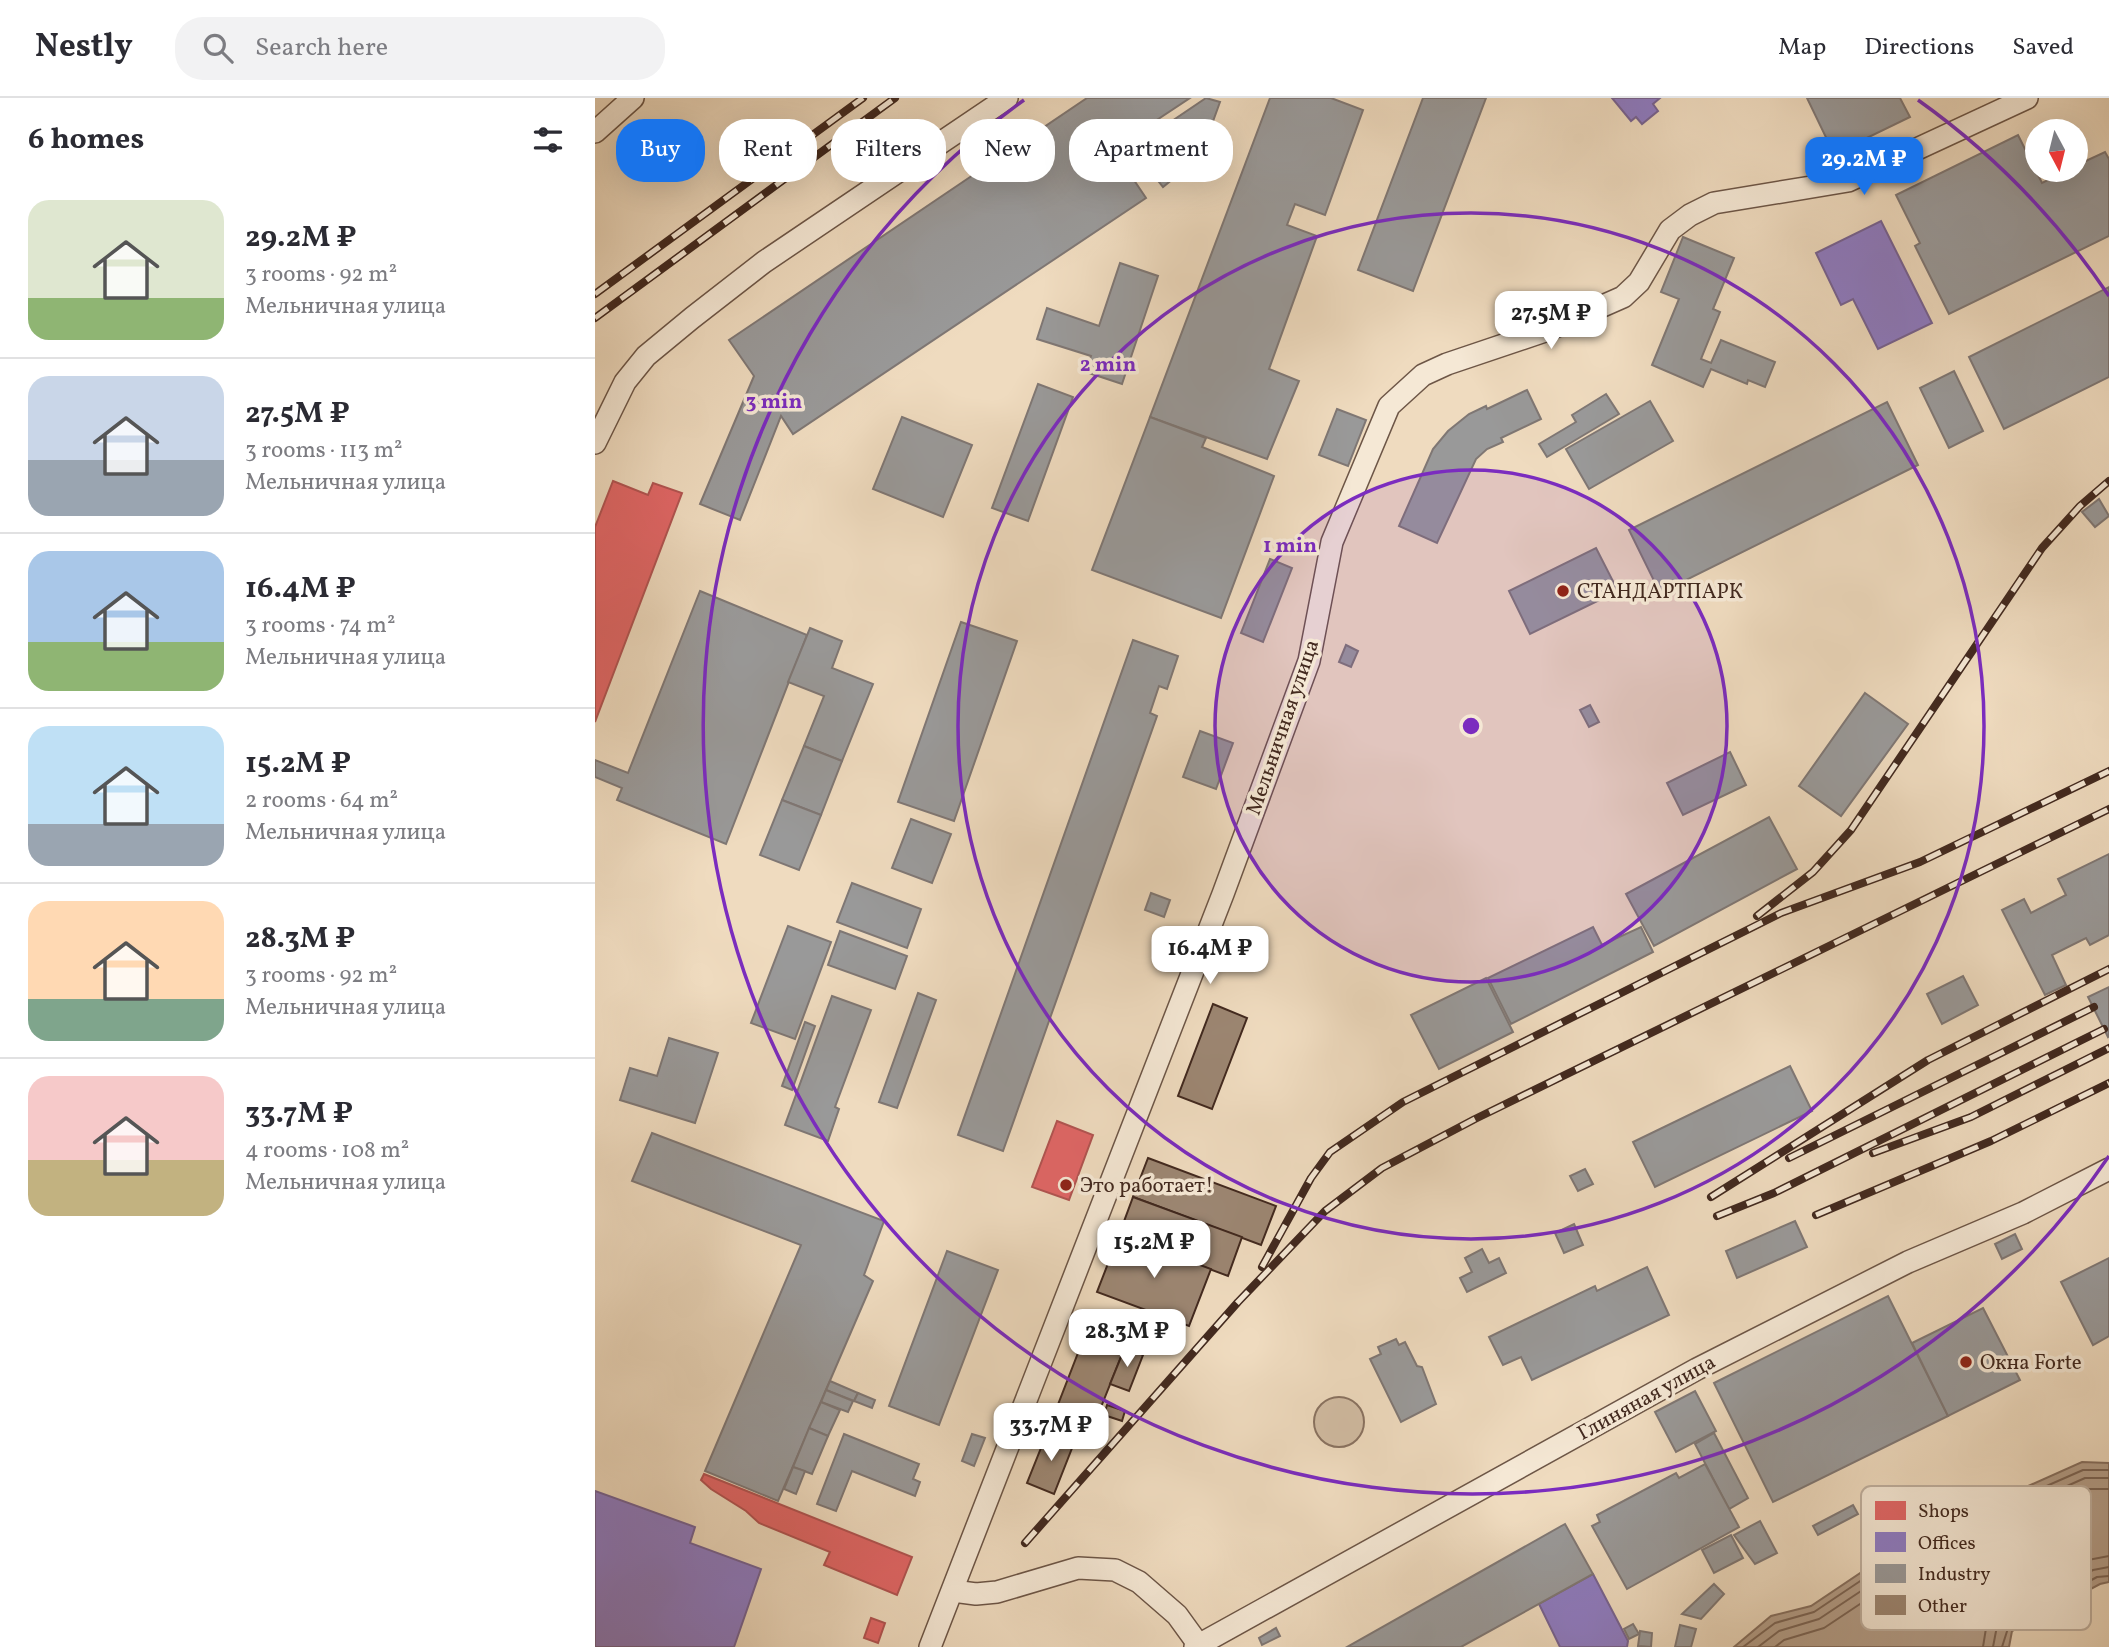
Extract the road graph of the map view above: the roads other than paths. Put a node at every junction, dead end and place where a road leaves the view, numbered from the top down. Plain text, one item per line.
1 (633, 98) edge
2 (1007, 98) edge
3 (2027, 98) edge
4 (595, 132) edge
5 (595, 443) edge
6 (2109, 1169) edge
7 (953, 1591) junction
8 (1196, 1645) edge
9 (930, 1647) edge

1 - 4 street
2 - 5 street
3 - 7 street, Мельничная улица
6 - 8 street, Глиняная улица
7 - 8 street
7 - 9 street, Мельничная улица

